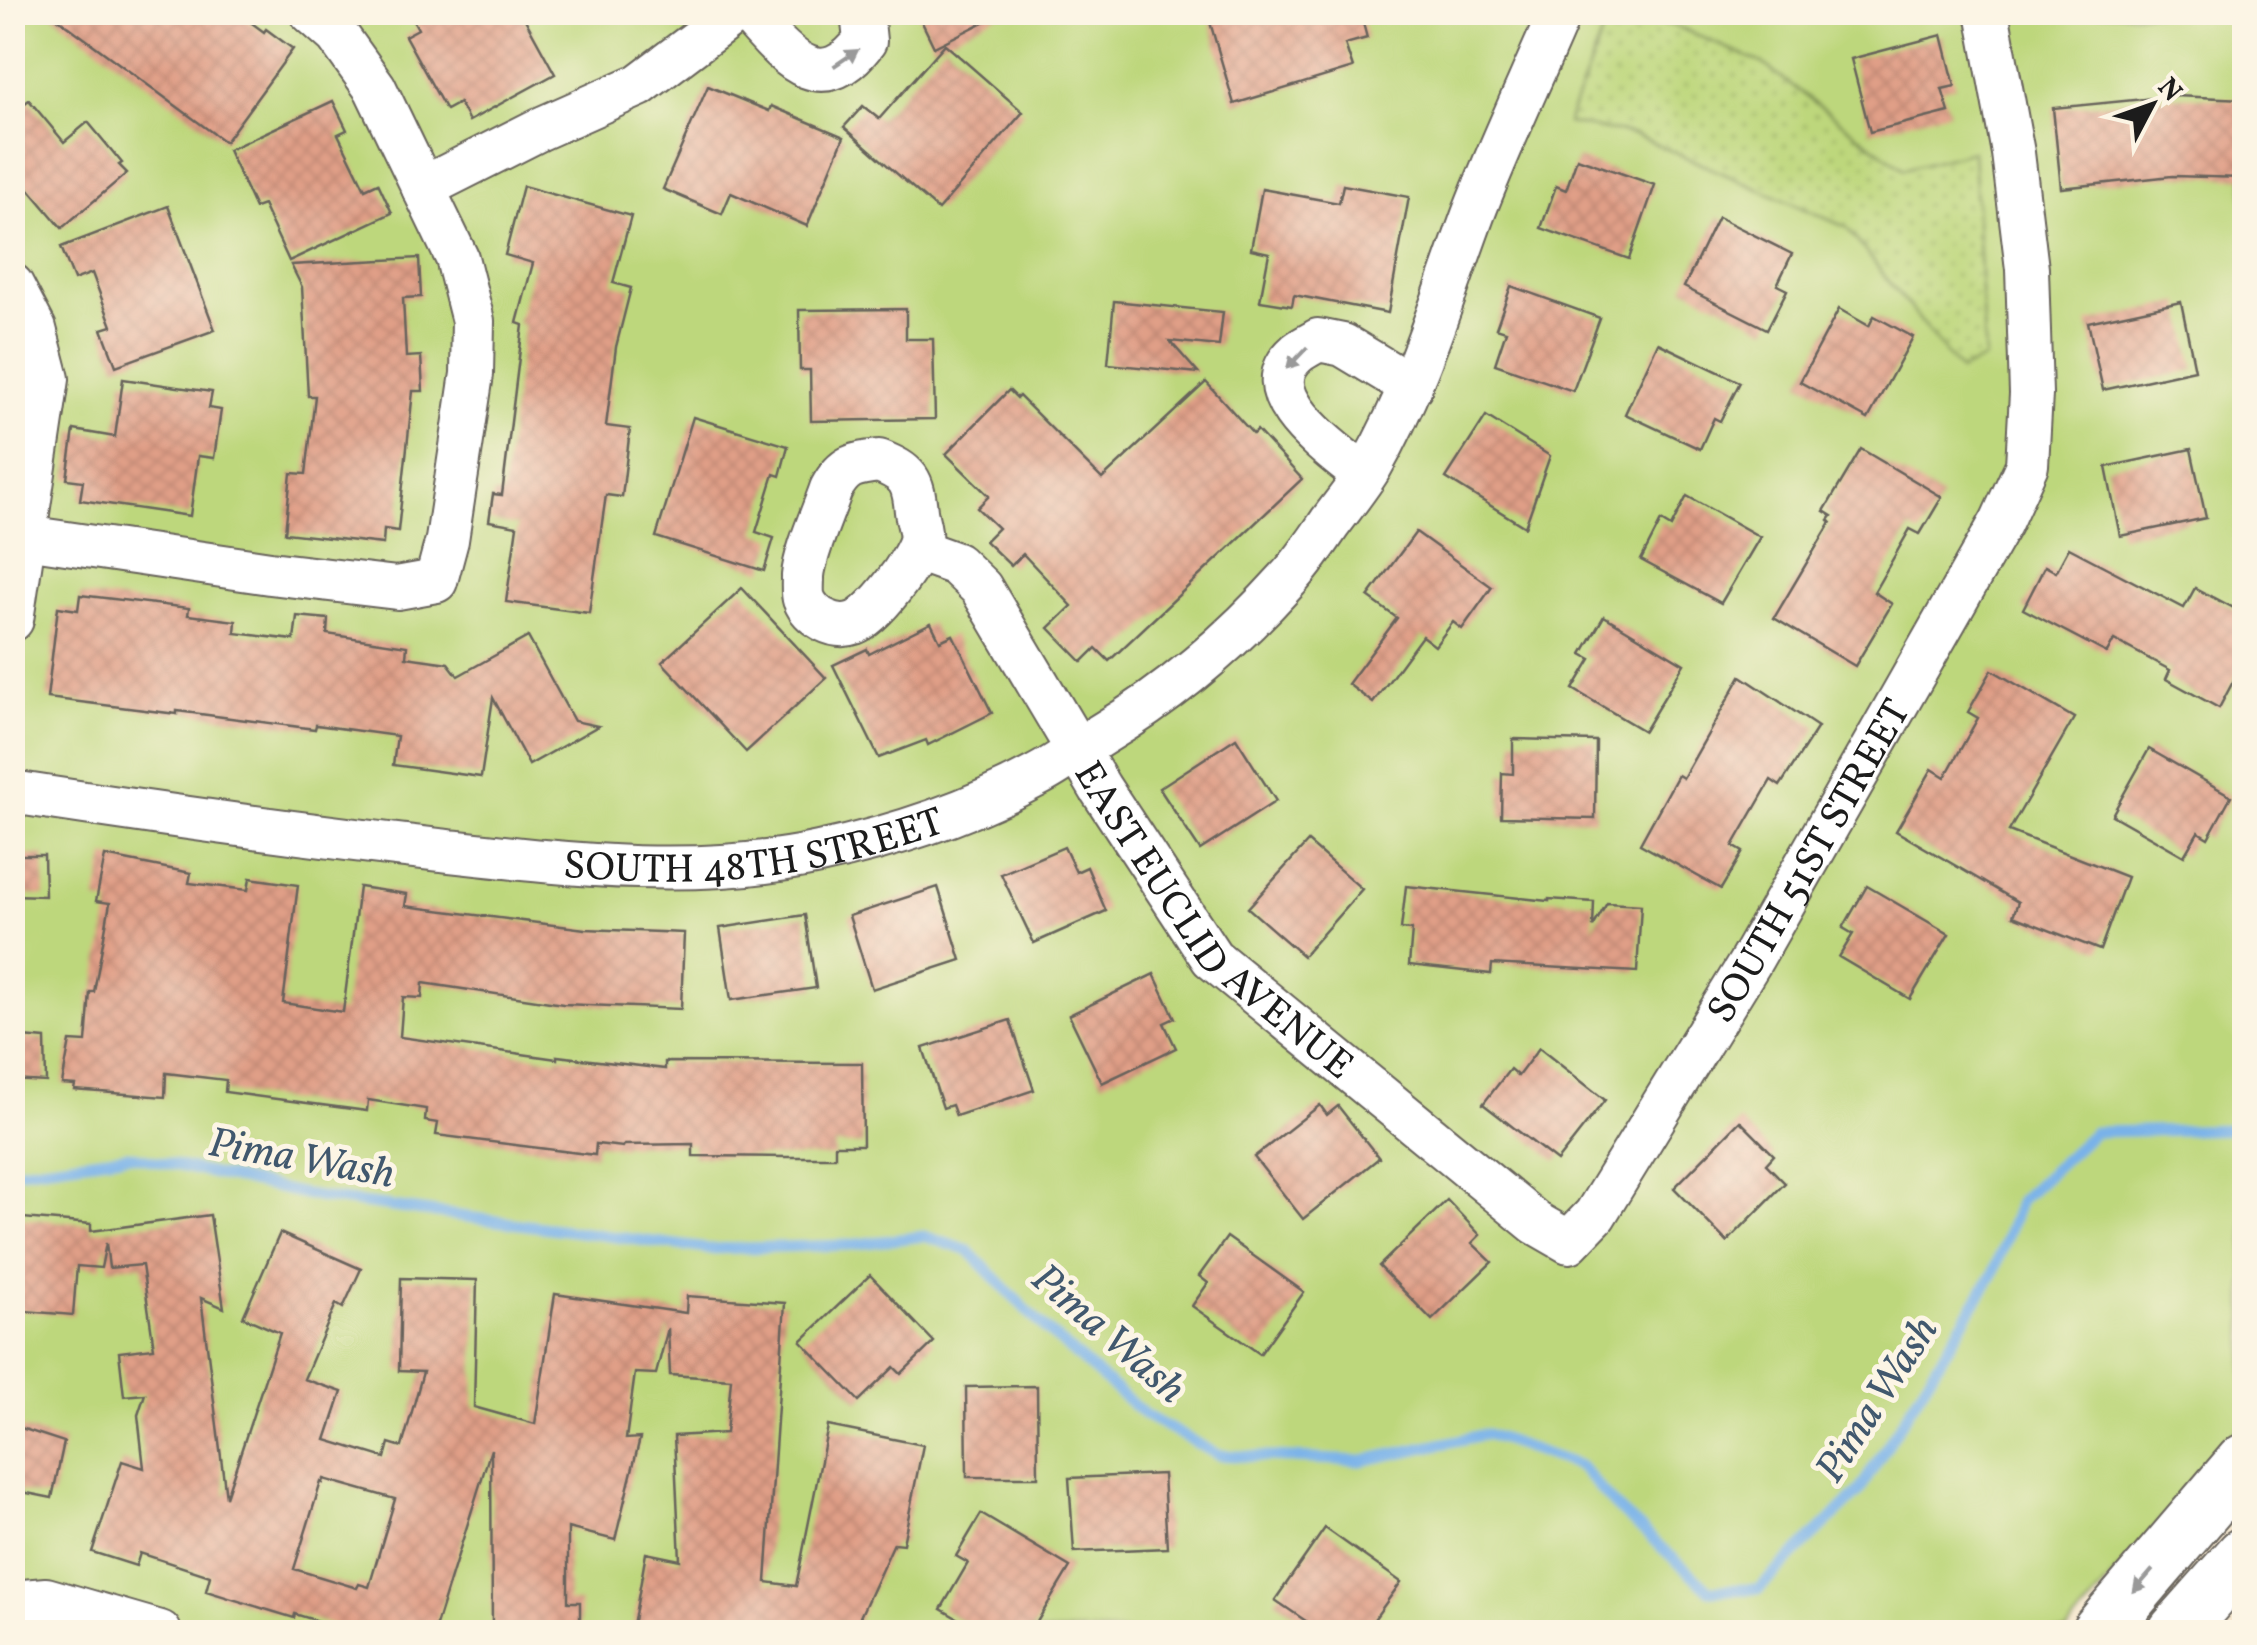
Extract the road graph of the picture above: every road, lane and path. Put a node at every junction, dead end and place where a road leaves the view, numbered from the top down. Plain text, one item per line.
1 (311, 12) edge
2 (736, 12) edge
3 (747, 12) edge
4 (862, 12) edge
5 (1560, 12) edge
6 (1987, 12) edge
7 (423, 188) junction
8 (12, 285) edge
9 (1411, 386) junction
10 (1364, 476) junction
11 (19, 536) edge
12 (916, 550) dead end
13 (12, 620) edge
14 (1078, 749) junction
15 (12, 792) edge
16 (1569, 1242) joint
17 (2244, 1462) edge
18 (2188, 1530) junction
19 (2239, 1562) edge
20 (12, 1602) edge
21 (160, 1632) edge
22 (2099, 1632) edge
23 (2176, 1632) edge

1 - 7 street
2 - 7 street
3 -> 4 street
5 - 9 street, SOUTH 48TH STREET
6 - 16 street, SOUTH 51ST STREET
7 - 11 street
8 - 11 street
9 - 10 street, SOUTH 48TH STREET
9 -> 10 street
10 - 14 street, SOUTH 48TH STREET
11 - 13 street
12 - 14 street, EAST EUCLID AVENUE
14 - 15 street, SOUTH 48TH STREET
14 - 16 street, EAST EUCLID AVENUE
17 - 18 main road
18 - 19 main road
18 -> 22 main road
19 - 23 main road
20 - 21 street

